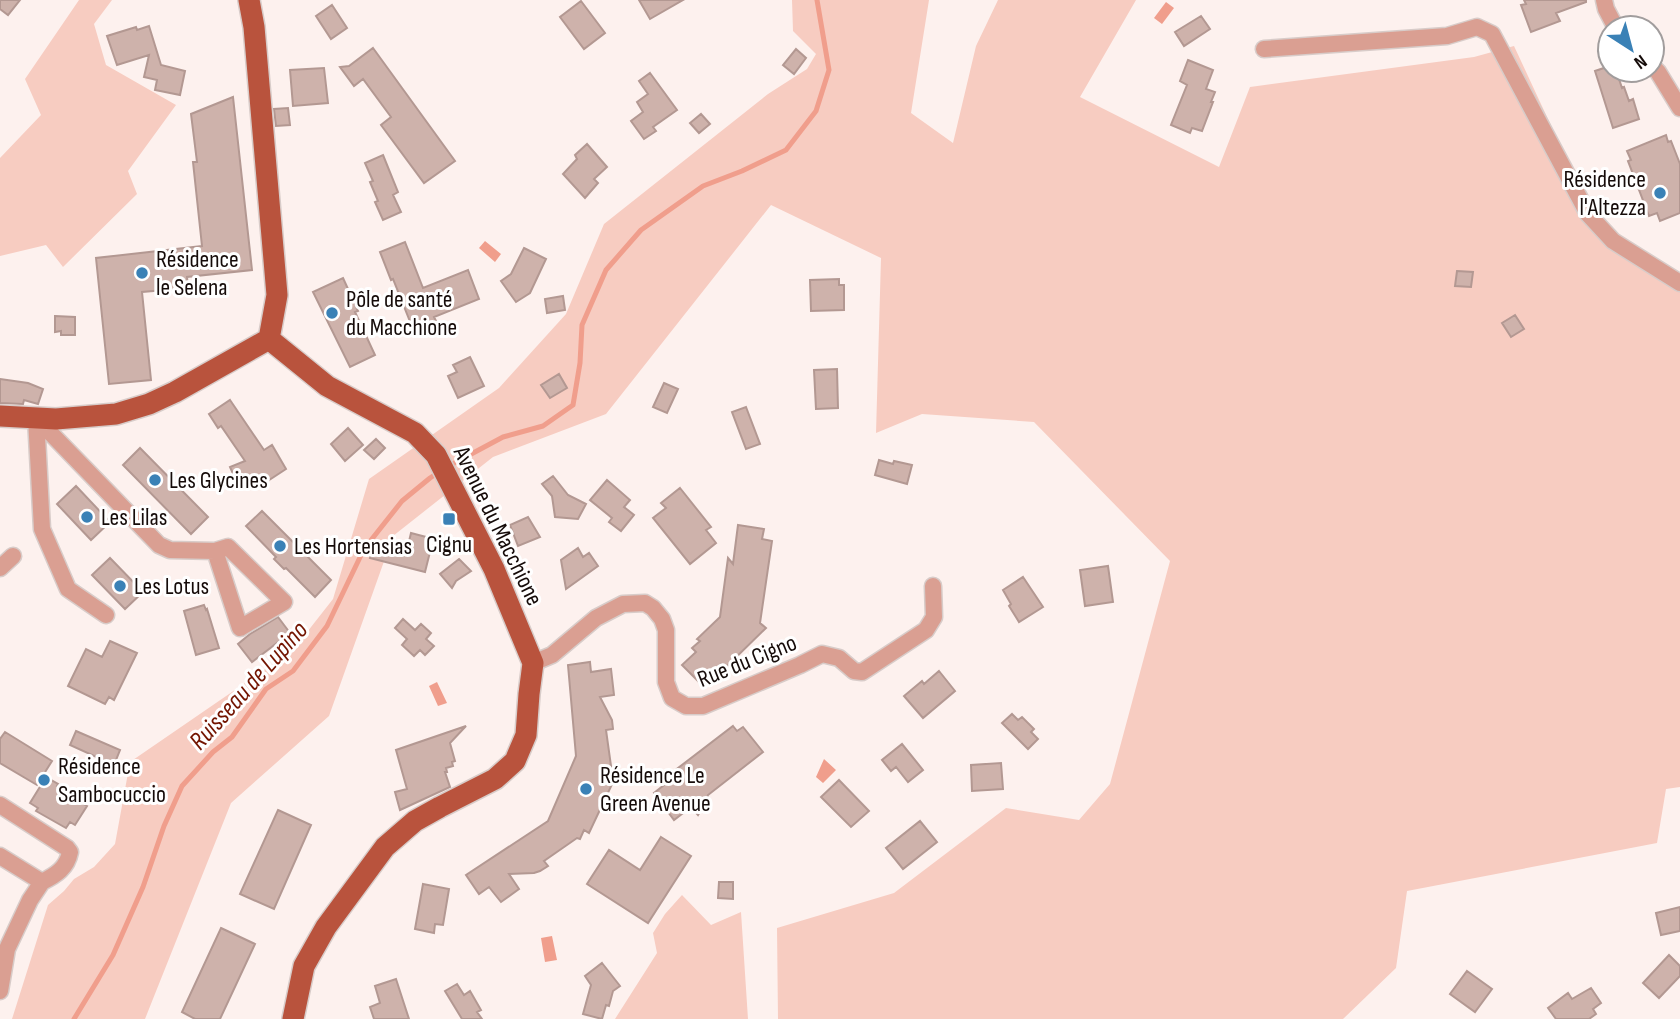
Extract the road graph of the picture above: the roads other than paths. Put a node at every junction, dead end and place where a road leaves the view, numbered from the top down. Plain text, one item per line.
1 (249, 0) edge
2 (1264, 49) dead end
3 (1665, 84) edge
4 (1680, 108) edge
5 (1680, 283) edge
6 (269, 339) junction
7 (0, 416) edge
8 (36, 418) junction
9 (215, 551) junction
10 (13, 556) dead end
11 (0, 568) edge
12 (933, 586) dead end
13 (106, 615) dead end
14 (533, 663) junction
15 (0, 805) edge
16 (0, 856) edge
17 (42, 883) junction
18 (0, 991) edge
19 (293, 1019) edge

1 - 6 main road
2 - 5 street
3 - 4 street
6 - 8 main road
6 - 14 main road, Avenue du Macchione
7 - 8 main road
8 - 9 street
8 - 13 street
9 - 9 street
10 - 11 street
12 - 14 street, Rue du Cigno
14 - 19 main road, Avenue du Macchione
15 - 17 street
16 - 17 street
17 - 18 street

